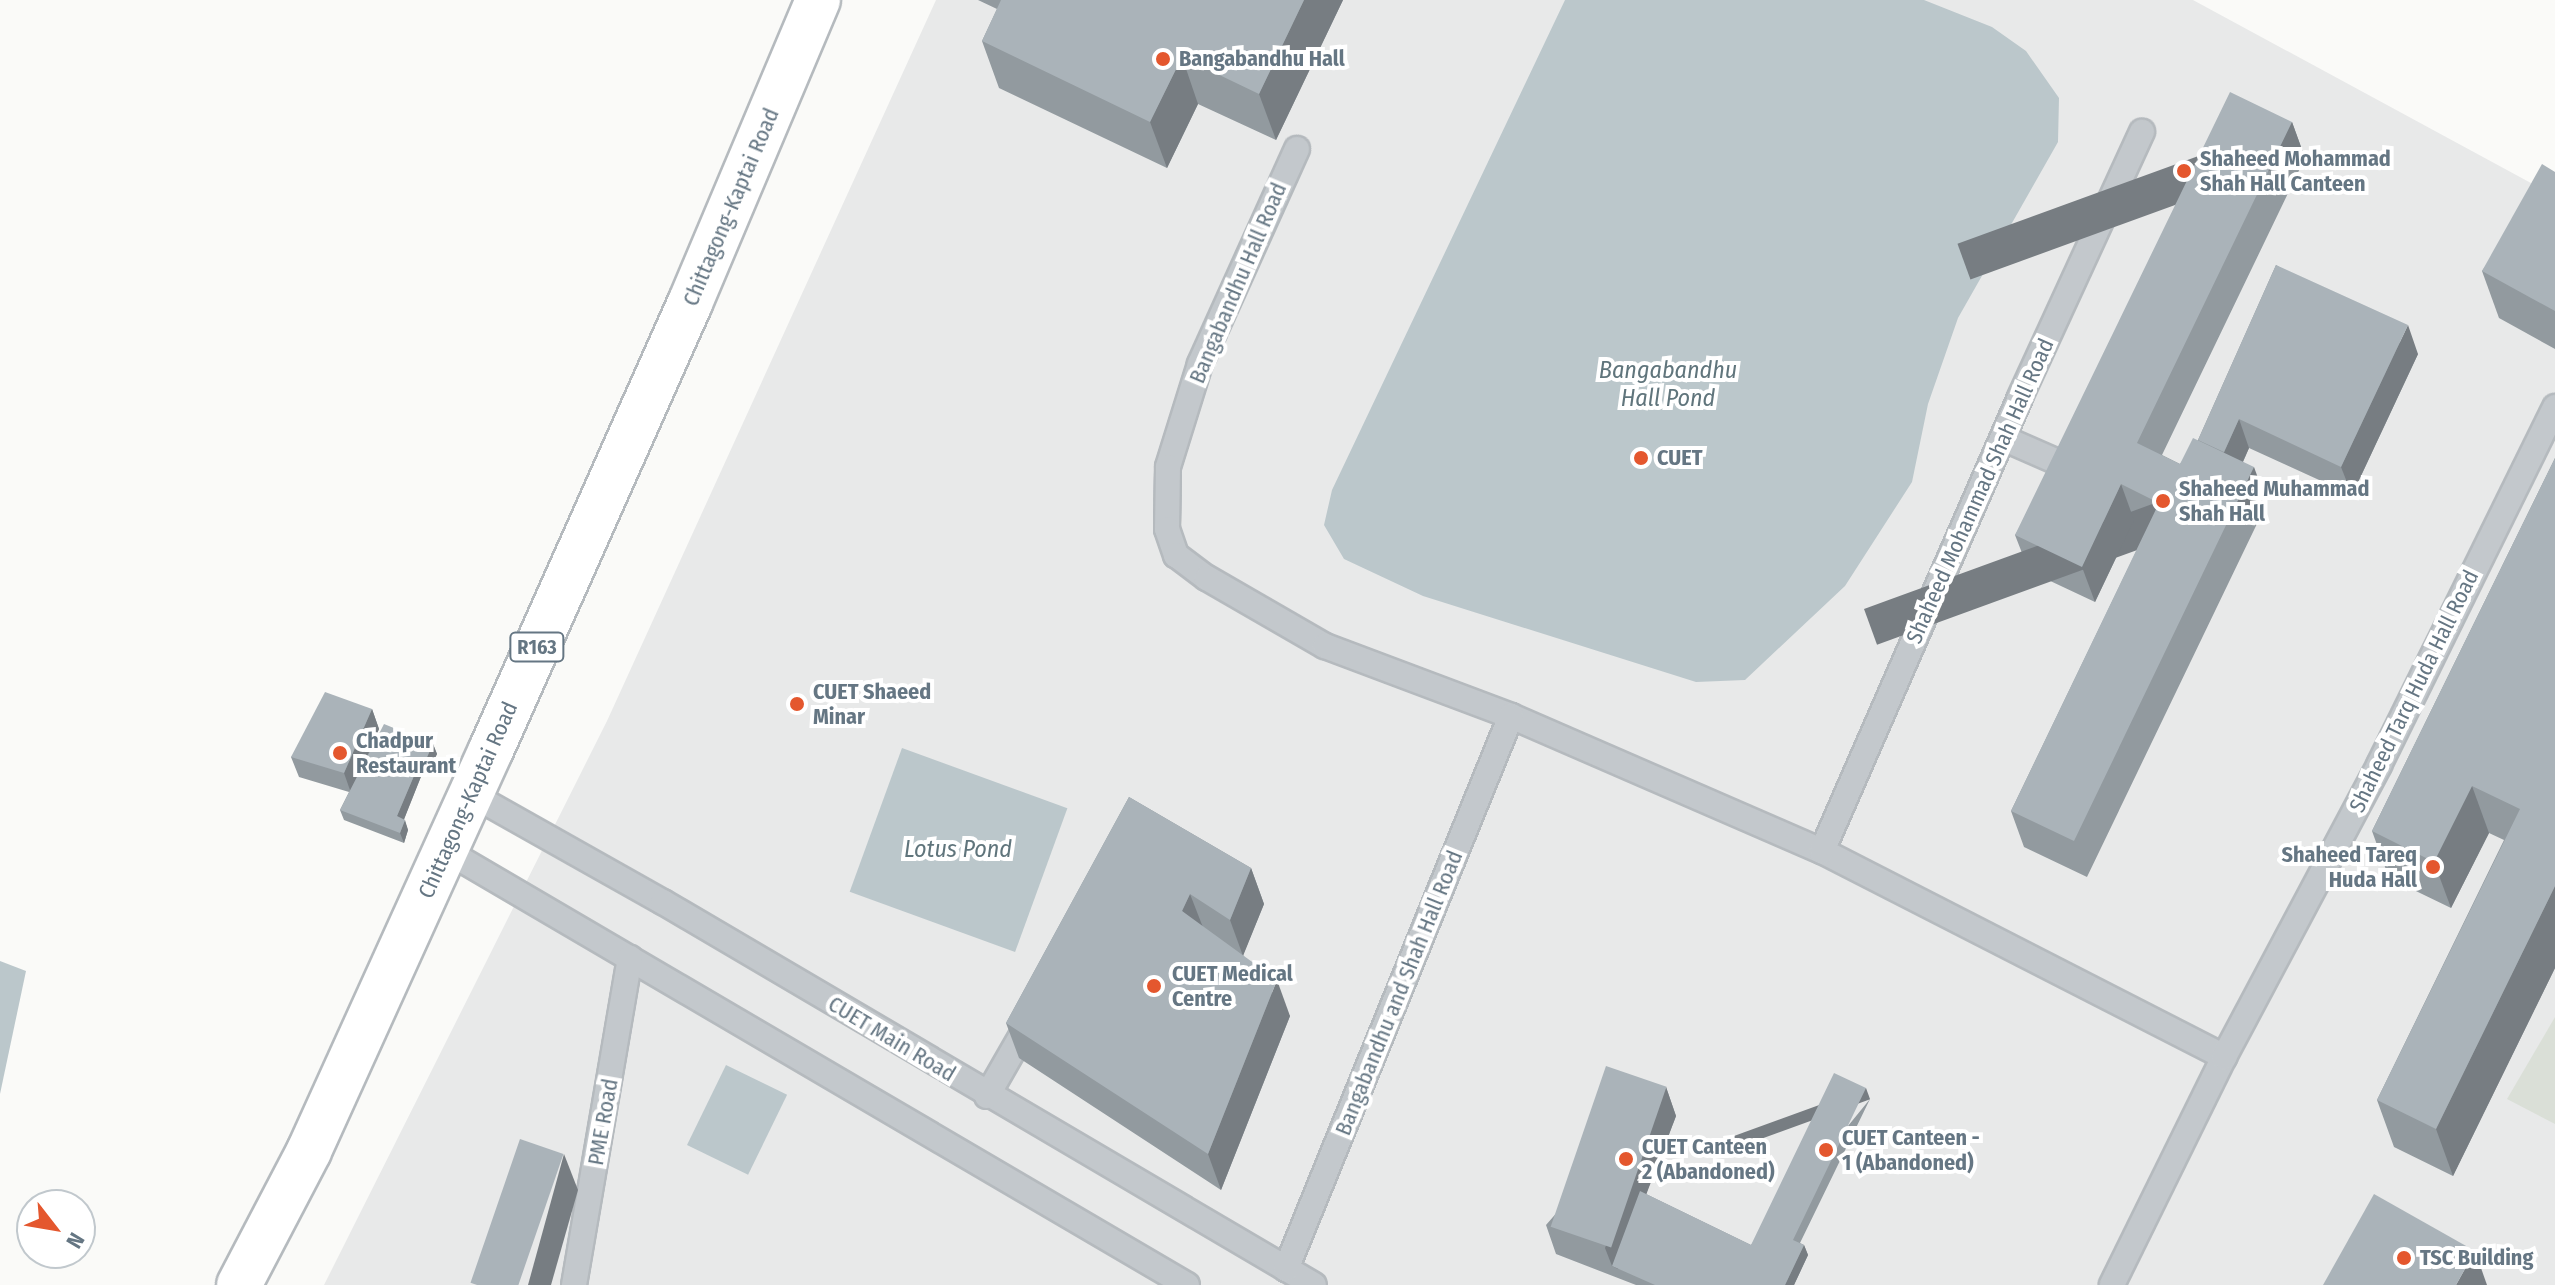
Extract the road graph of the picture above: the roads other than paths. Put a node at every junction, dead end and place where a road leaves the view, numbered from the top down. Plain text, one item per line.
1 (818, 0) edge
2 (2142, 132) dead end
3 (1297, 149) dead end
4 (2555, 407) edge
5 (2003, 438) junction
6 (2069, 467) edge
7 (2457, 604) junction
8 (2479, 614) edge
9 (1511, 716) junction
10 (471, 794) junction
11 (445, 850) junction
12 (1822, 851) junction
13 (630, 958) junction
14 (1041, 1002) edge
15 (2224, 1057) junction
16 (987, 1096) junction
17 (1286, 1269) junction
18 (239, 1285) edge
19 (574, 1285) edge
20 (1187, 1285) edge
21 (1314, 1285) edge
22 (2112, 1285) edge

1 - 10 main road, Chittagong-Kaptai Road / R163
2 - 5 lane, Shaheed Mohammad Shah Hall Road
3 - 9 lane, Bangabandhu Hall Road
4 - 7 lane, Shaheed Tarq Huda Hall Road
5 - 6 lane
5 - 12 lane, Shaheed Mohammad Shah Hall Road
7 - 8 lane
7 - 15 lane, Shaheed Tarq Huda Hall Road
9 - 12 lane, Bangabandhu Hall Road
9 - 17 lane, Bangabandhu and Shah Hall Road
10 - 11 main road, Chittagong-Kaptai Road / R163
10 - 16 lane, CUET Main Road
11 - 13 lane
11 - 18 main road, Chittagong-Kaptai Road / R163
12 - 15 lane, Bangabandhu Hall Road
13 - 19 lane, PME Road
13 - 20 lane
14 - 16 lane
15 - 22 lane, Shaheed Tarq Huda Hall Road
16 - 17 lane, CUET Main Road
17 - 21 lane, CUET Main Road

